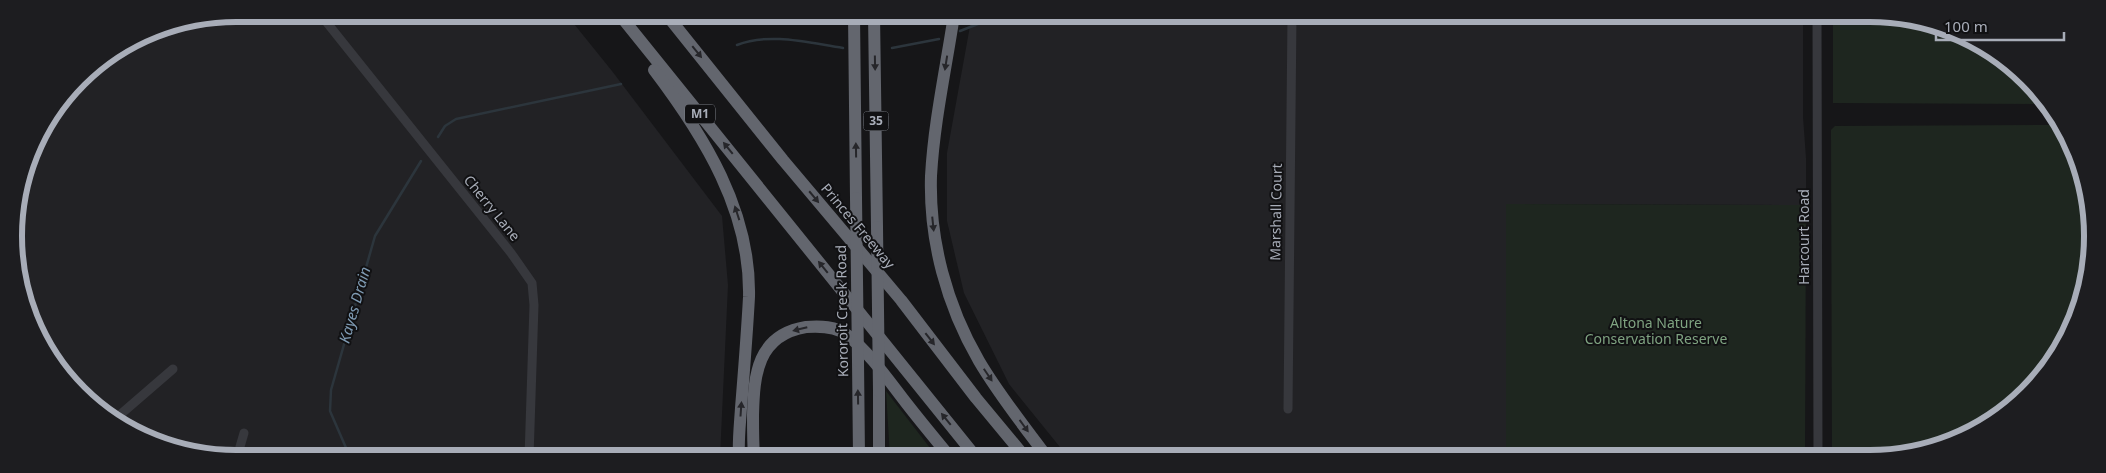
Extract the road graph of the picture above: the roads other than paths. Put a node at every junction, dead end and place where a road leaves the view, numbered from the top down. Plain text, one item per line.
1 (326, 22) edge
2 (617, 22) edge
3 (625, 22) edge
4 (672, 22) edge
5 (854, 22) edge
6 (874, 22) edge
7 (953, 22) edge
8 (1292, 22) edge
9 (1817, 22) edge
10 (172, 369) dead end
11 (1288, 409) dead end
12 (120, 415) edge
13 (244, 433) dead end
14 (240, 450) edge
15 (529, 450) edge
16 (739, 450) edge
17 (754, 450) edge
18 (859, 450) edge
19 (879, 450) edge
20 (944, 450) edge
21 (970, 450) edge
22 (1019, 450) edge
23 (1042, 450) edge
24 (1818, 450) edge

1 - 15 street, Cherry Lane
16 -> 2 highway
21 -> 3 highway, M1
4 -> 22 highway, Princes Freeway / M1
18 -> 5 highway, Kororoit Creek Road / 35, bridge
6 -> 19 highway, 35, bridge
7 -> 23 highway
8 - 11 street, Marshall Court
9 - 24 street, Harcourt Road
10 - 12 street
13 - 14 street
20 -> 17 highway

